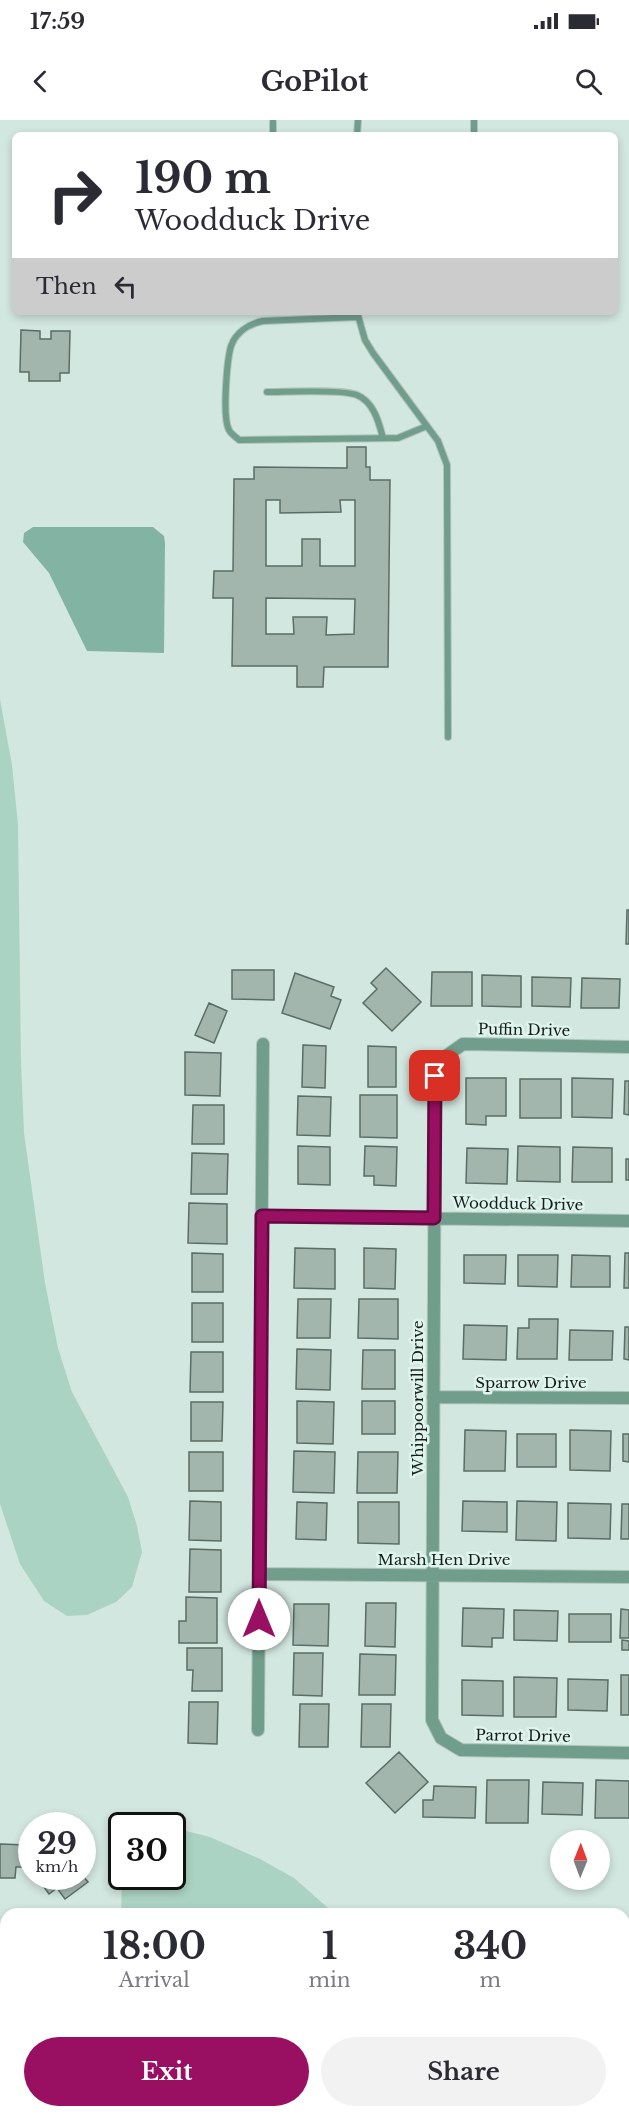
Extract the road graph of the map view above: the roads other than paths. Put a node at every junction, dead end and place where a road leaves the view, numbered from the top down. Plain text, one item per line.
1 (273, 122) dead end
2 (273, 132) edge
3 (344, 315) edge
4 (357, 315) edge
5 (267, 392) dead end
6 (427, 426) junction
7 (384, 438) junction
8 (448, 737) dead end
9 (263, 1044) dead end
10 (629, 1047) edge
11 (435, 1076) joint
12 (262, 1216) junction
13 (434, 1218) junction
14 (629, 1221) edge
15 (434, 1397) junction
16 (629, 1398) edge
17 (259, 1574) junction
18 (433, 1575) junction
19 (629, 1577) edge
20 (432, 1720) joint
21 (258, 1730) dead end
22 (629, 1753) edge

1 - 2 lane
3 - 7 lane
4 - 6 lane
5 - 7 lane
6 - 7 lane
6 - 8 lane
9 - 12 street
10 - 11 street, Puffin Drive
11 - 13 street, Whippoorwill Drive
12 - 13 street, Woodduck Drive
12 - 17 street
13 - 14 street, Woodduck Drive
13 - 15 street, Whippoorwill Drive
15 - 16 street, Sparrow Drive
15 - 18 street, Whippoorwill Drive
17 - 18 street, Marsh Hen Drive
17 - 21 street
18 - 19 street, Marsh Hen Drive
18 - 20 street, Whippoorwill Drive
20 - 22 street, Parrot Drive

